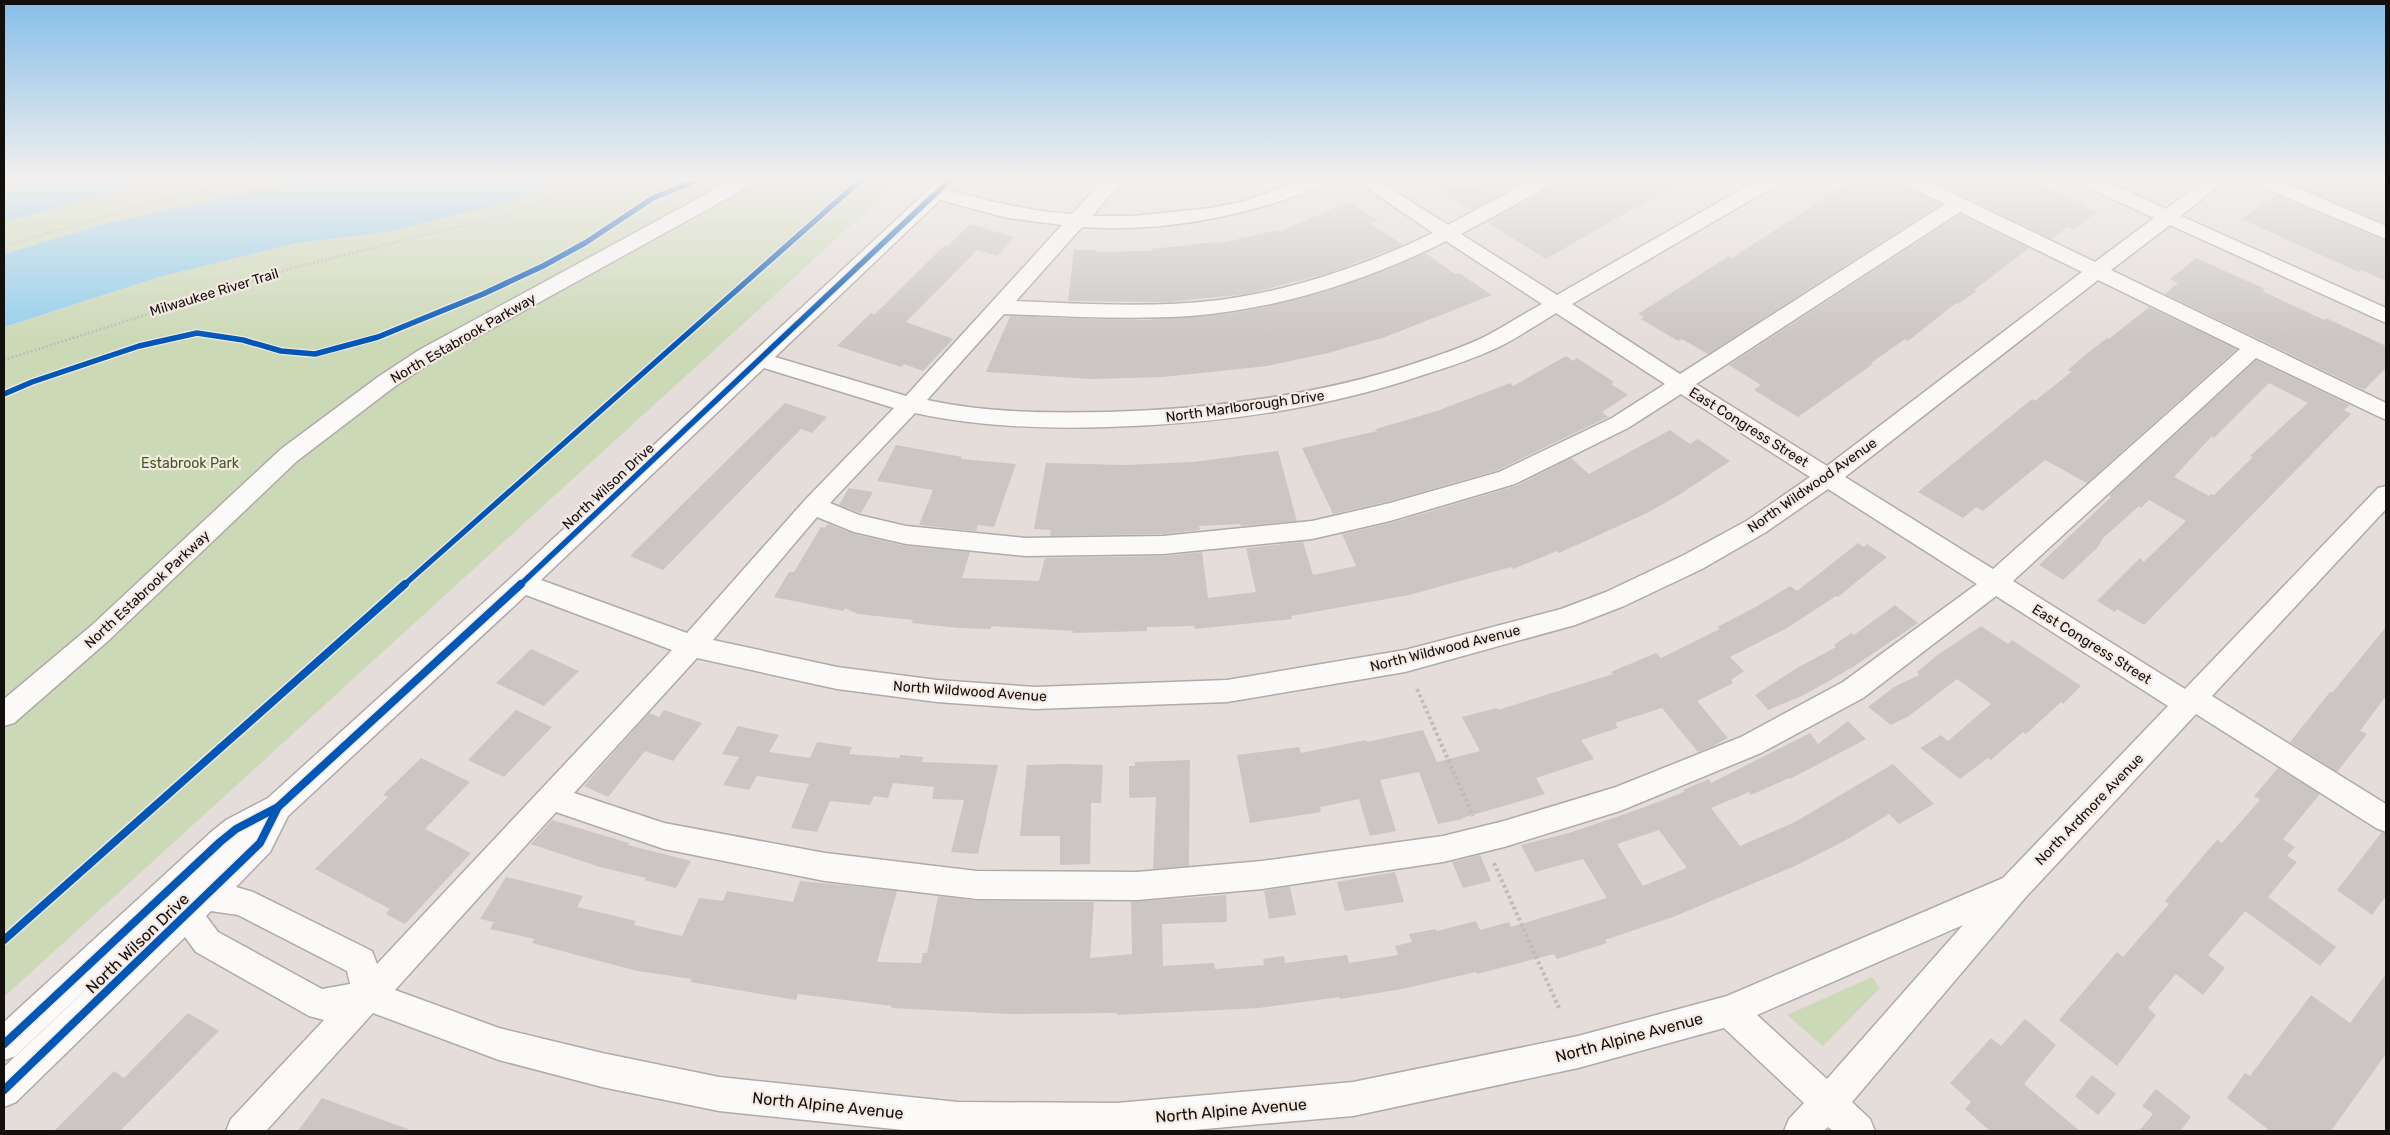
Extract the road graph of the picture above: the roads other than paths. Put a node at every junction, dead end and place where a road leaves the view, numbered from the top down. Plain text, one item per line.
1 (651, 232) edge
2 (896, 232) edge
3 (1068, 232) edge
4 (1683, 232) edge
5 (1917, 232) edge
6 (2016, 232) edge
7 (2149, 232) edge
8 (2201, 232) edge
9 (1446, 233) joint
10 (2097, 272) junction
11 (1558, 306) junction
12 (998, 307) junction
13 (2386, 316) edge
14 (2254, 348) junction
15 (761, 360) junction
16 (1682, 385) junction
17 (910, 404) junction
18 (2386, 412) edge
19 (1828, 477) junction
20 (2386, 494) edge
21 (813, 506) junction
22 (1994, 582) junction
23 (522, 583) junction
24 (692, 646) junction
25 (2191, 702) junction
26 (4, 715) edge
27 (551, 798) junction
28 (278, 808) junction
29 (2386, 819) edge
30 (2014, 888) junction
31 (168, 889) junction
32 (196, 905) junction
33 (368, 996) junction
34 (1729, 1011) junction
35 (4, 1044) edge
36 (4, 1090) edge
37 (1828, 1104) junction
38 (243, 1131) edge
39 (1801, 1131) edge
40 (1858, 1131) edge

1 - 26 street, North Estabrook Parkway
2 - 15 street, North Wilson Drive
3 - 12 street
4 - 11 street, North Marlborough Drive
5 - 16 street
6 - 10 street
7 - 10 street, North Wildwood Avenue
8 - 13 street
9 - 11 street, East Congress Street
9 - 12 street
10 - 14 street
10 - 19 street, North Wildwood Avenue
11 - 16 street, East Congress Street
11 - 17 street, North Marlborough Drive
12 - 17 street
14 - 18 street
14 - 22 street
15 - 17 street, North Marlborough Drive
15 - 23 street, North Wilson Drive
16 - 19 street, East Congress Street
16 - 21 street
17 - 21 street
19 - 22 street, East Congress Street
19 - 24 street, North Wildwood Avenue
20 - 25 street, North Ardmore Avenue
21 - 24 street
22 - 25 street, East Congress Street
22 - 27 street
23 - 24 street, North Wildwood Avenue
23 - 28 street, North Wilson Drive
24 - 27 street
25 - 29 street, East Congress Street
25 - 30 street, North Ardmore Avenue
27 - 33 street
28 - 31 street, North Wilson Drive
28 - 32 street, North Wilson Drive
30 - 34 street, North Alpine Avenue
30 - 37 street, North Ardmore Avenue
31 - 32 street, North Alpine Avenue
31 - 35 street, North Wilson Drive
32 - 33 street
32 - 33 street, North Alpine Avenue
32 - 36 street, North Wilson Drive
33 - 34 street, North Alpine Avenue
33 - 38 street
34 - 37 street
37 - 39 street, North Ardmore Avenue
37 - 40 street

